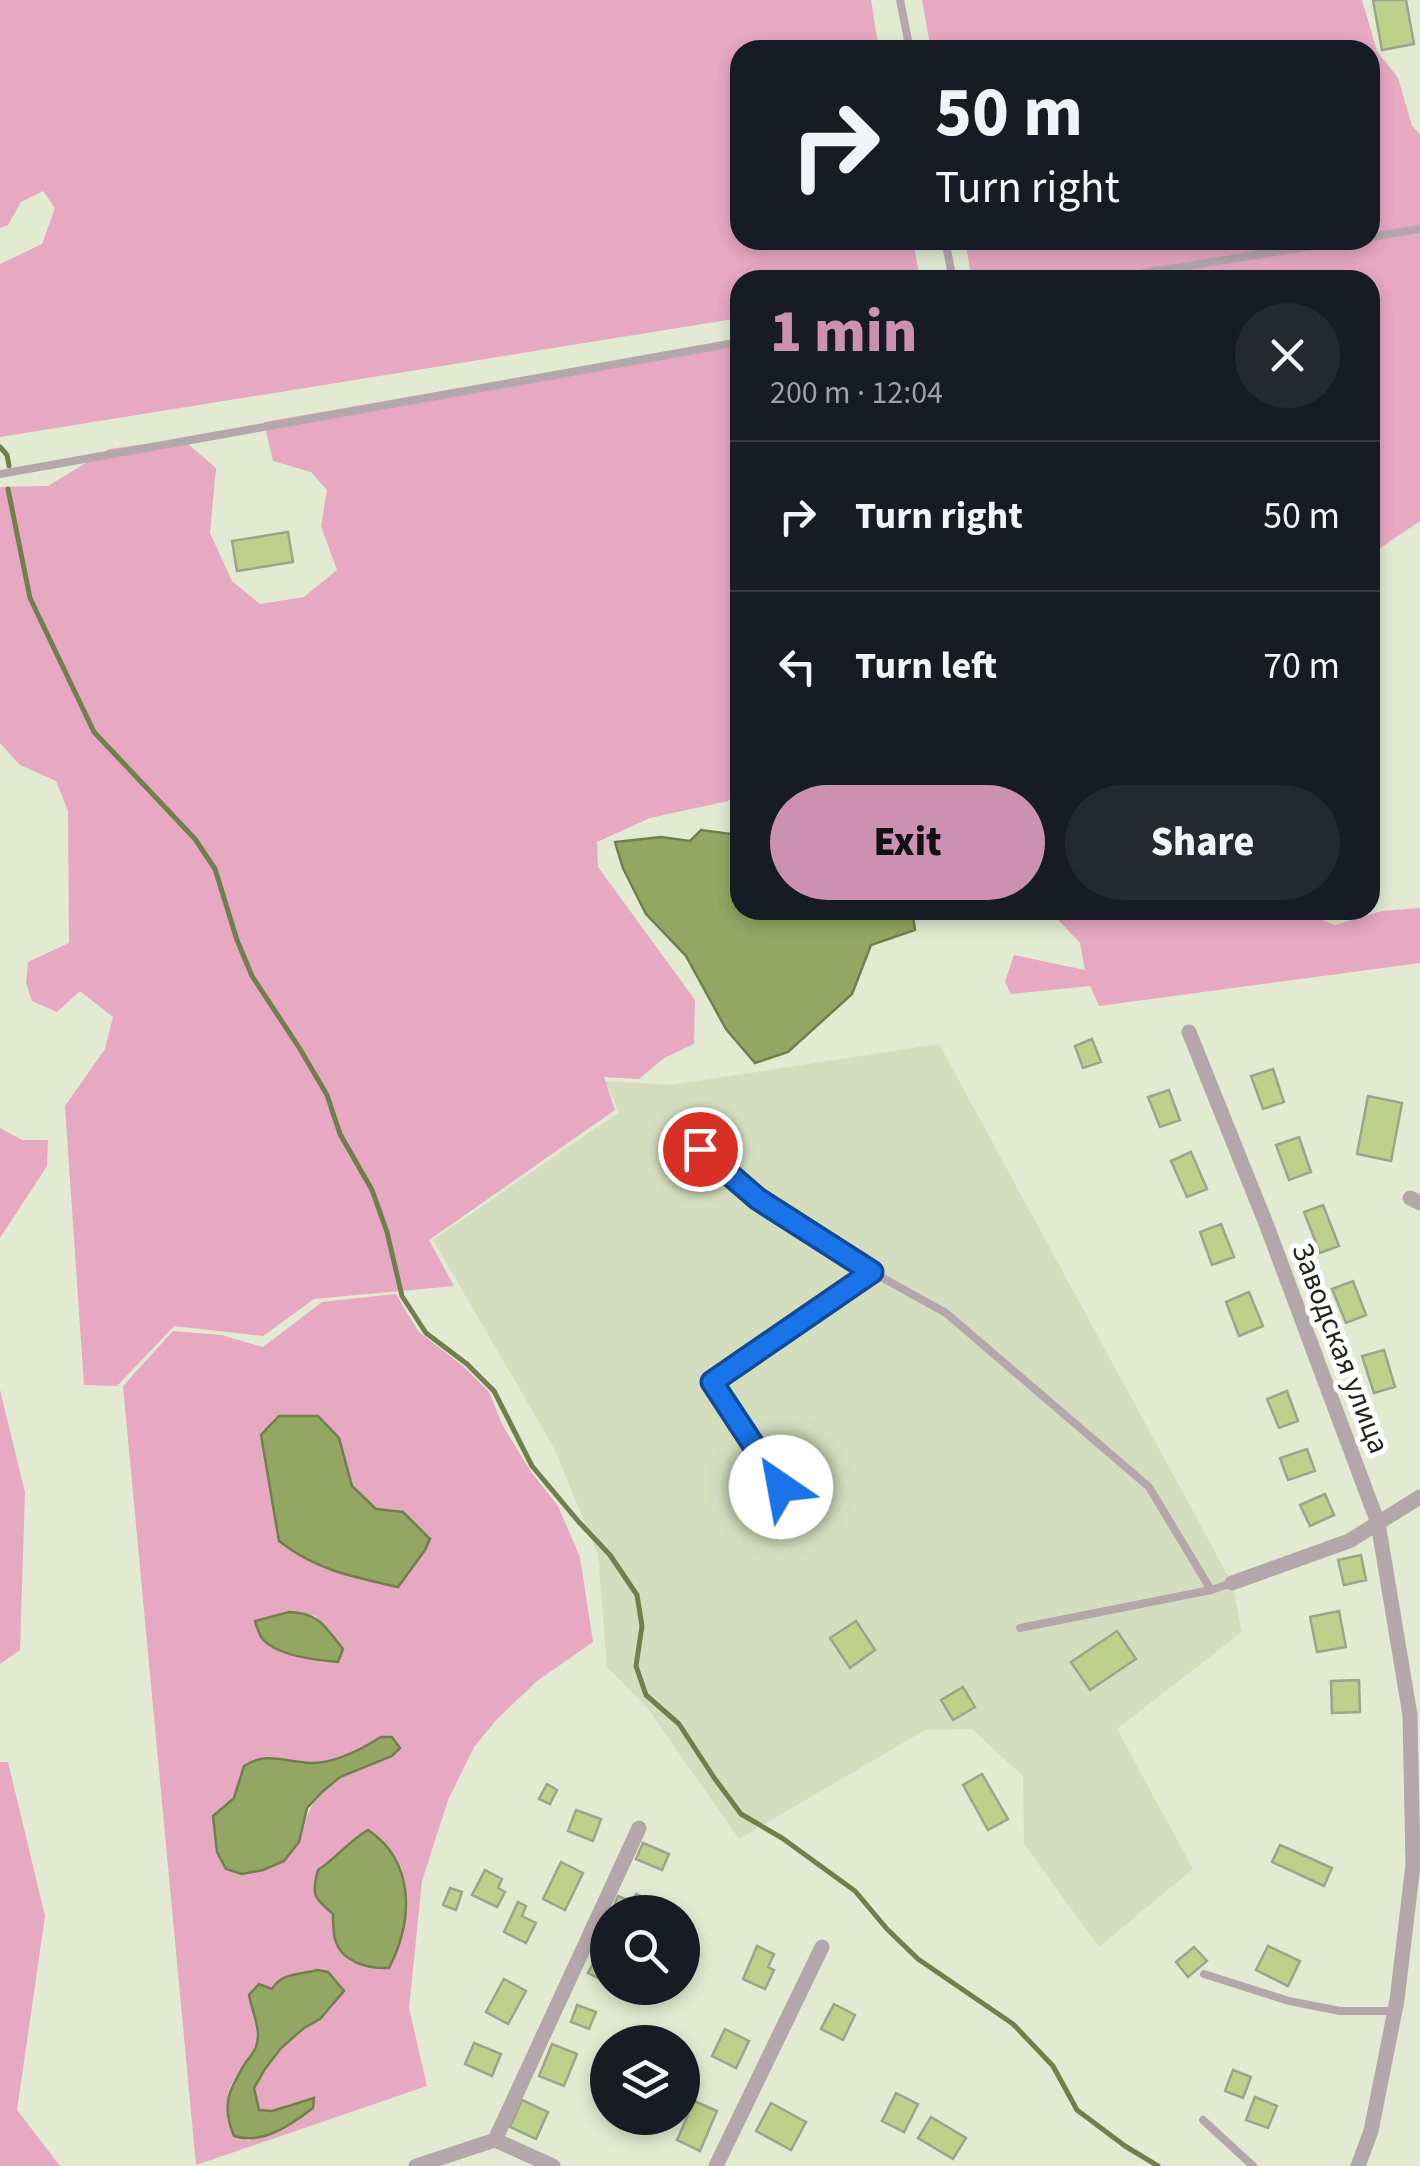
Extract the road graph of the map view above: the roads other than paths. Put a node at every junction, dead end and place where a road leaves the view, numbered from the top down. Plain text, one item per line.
1 (900, 0) edge
2 (908, 40) edge
3 (1420, 229) edge
4 (1380, 235) edge
5 (1287, 250) edge
6 (1162, 270) edge
7 (730, 344) edge
8 (0, 474) edge
9 (1190, 1032) dead end
10 (700, 1149) dead end
11 (872, 1272) junction
12 (781, 1487) dead end
13 (1420, 1498) edge
14 (1378, 1523) junction
15 (1232, 1583) joint
16 (1212, 1590) junction
17 (1020, 1628) dead end
18 (638, 1828) dead end
19 (822, 1947) dead end
20 (1204, 1974) dead end
21 (1395, 2012) junction
22 (1203, 2120) dead end
23 (495, 2140) junction
24 (416, 2166) edge
25 (552, 2166) edge
26 (716, 2166) edge
27 (1254, 2166) edge
28 (1358, 2166) edge

1 - 2 lane
3 - 4 lane
5 - 6 lane
7 - 8 lane
9 - 14 street, Заводская улица
10 - 11 lane
11 - 12 lane
11 - 16 lane
13 - 14 street
14 - 15 street
14 - 21 street, Заводская улица
15 - 16 lane
16 - 17 lane
18 - 23 street
19 - 26 street
20 - 21 lane
21 - 28 street, Заводская улица
22 - 27 lane
23 - 24 street
23 - 25 street

